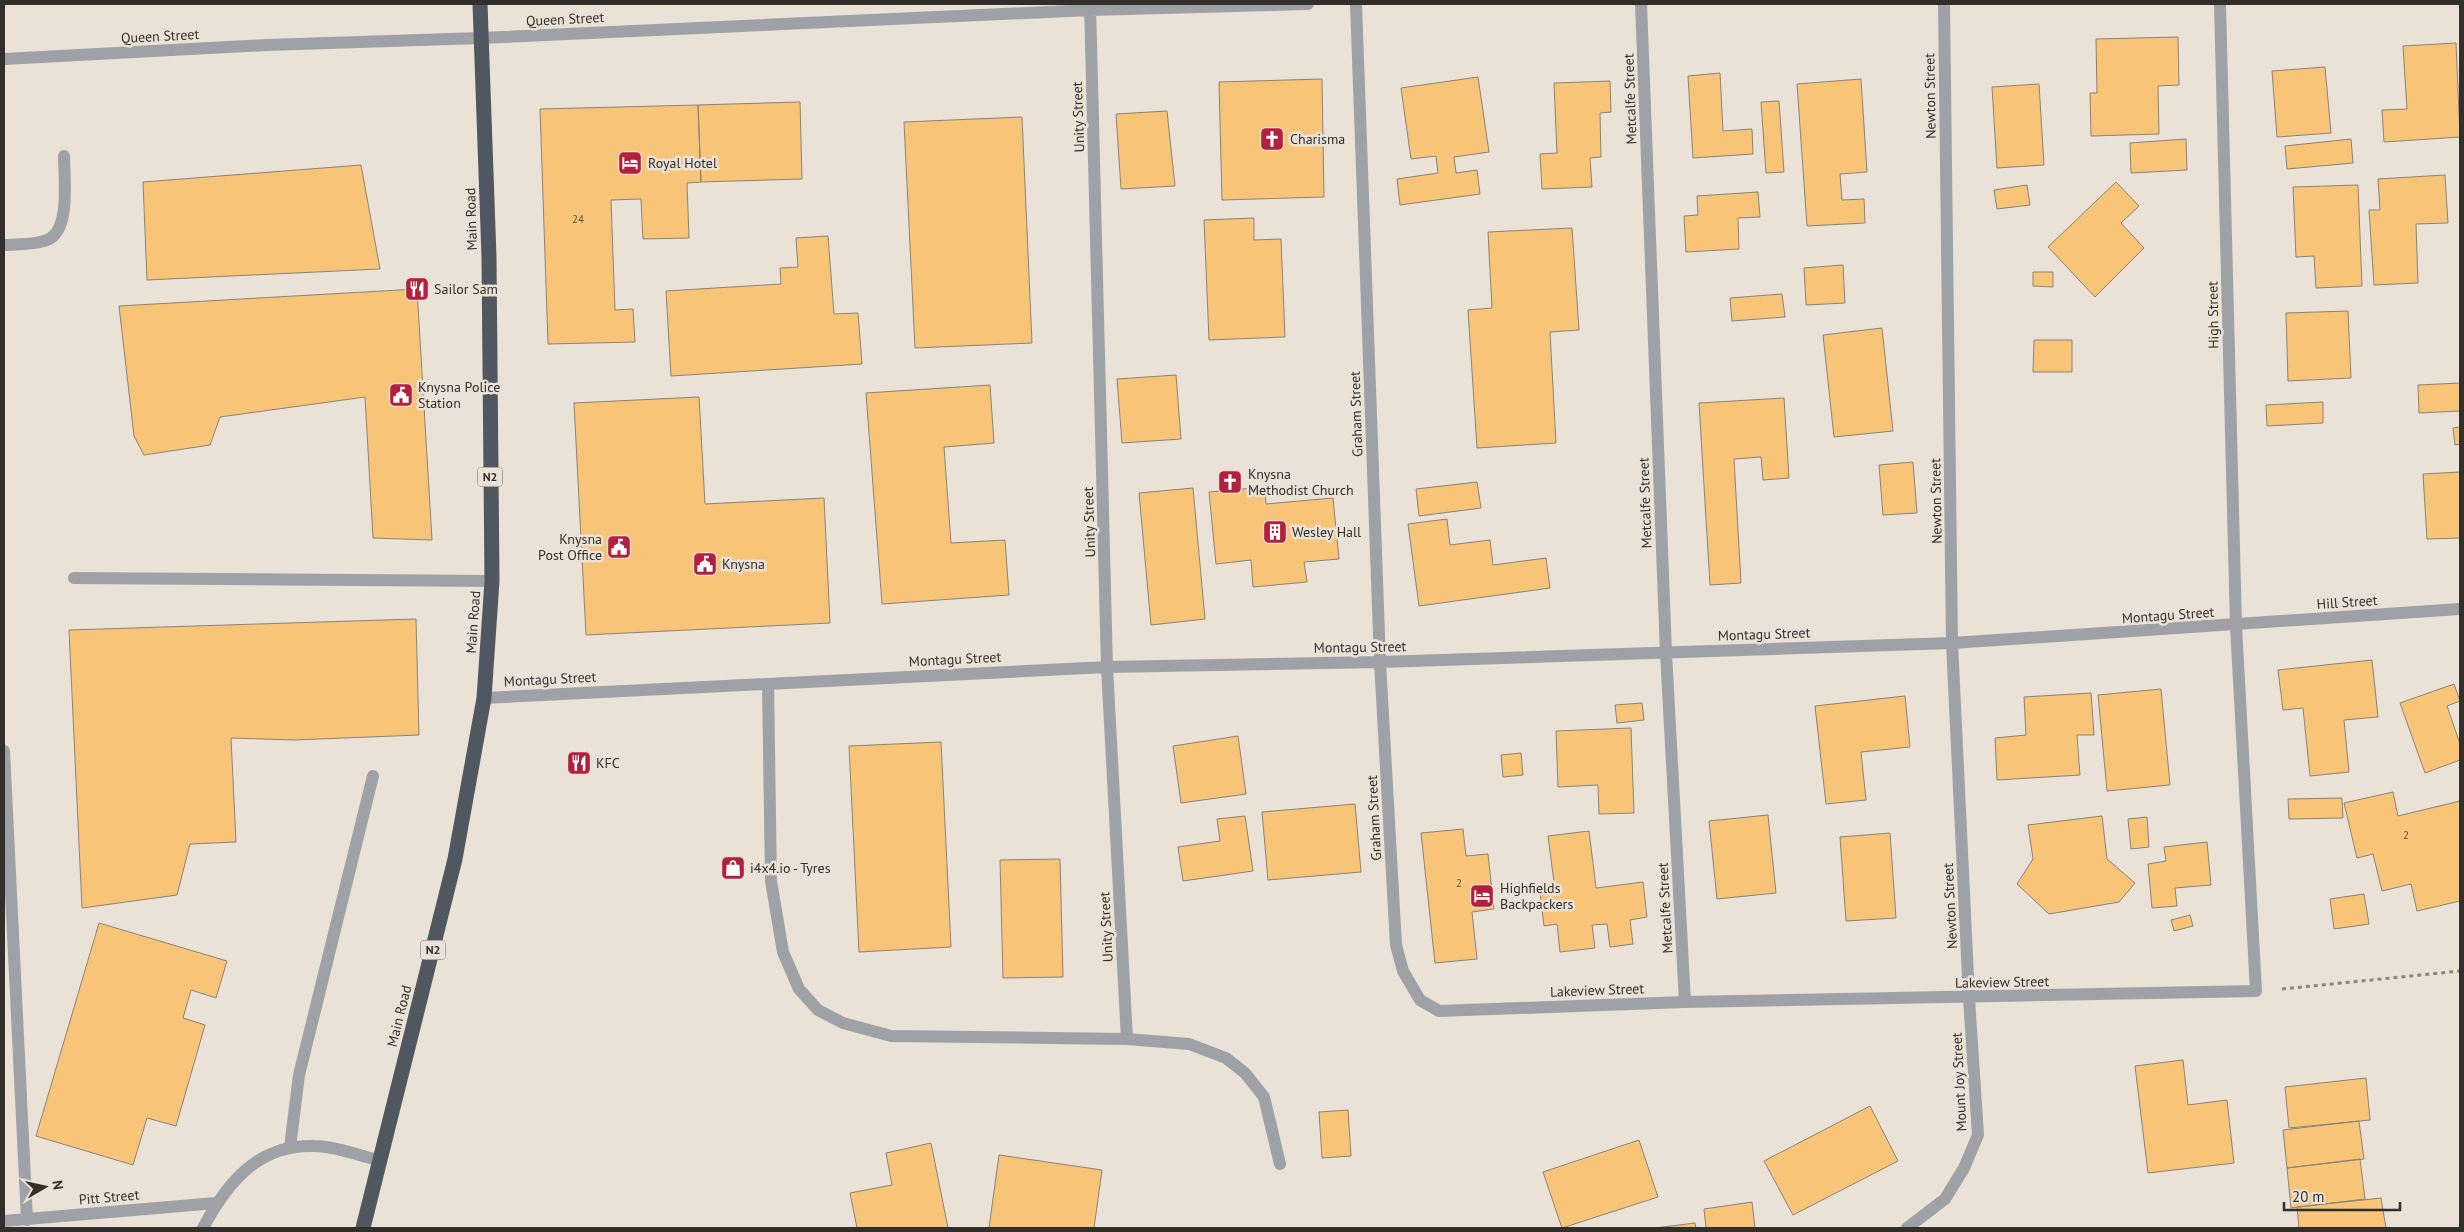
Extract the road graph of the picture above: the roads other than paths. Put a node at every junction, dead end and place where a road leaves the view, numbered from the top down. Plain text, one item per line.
1 (480, 4) edge
2 (1308, 4) edge
3 (1356, 4) edge
4 (1641, 4) edge
5 (1944, 4) edge
6 (2220, 4) edge
7 (1090, 7) edge
8 (481, 38) junction
9 (4, 60) edge
10 (64, 156) dead end
11 (4, 245) edge
12 (74, 578) dead end
13 (492, 581) junction
14 (2460, 609) edge
15 (2236, 626) junction
16 (1952, 643) junction
17 (1666, 653) junction
18 (1380, 662) junction
19 (1108, 667) junction
20 (768, 684) junction
21 (484, 698) junction
22 (4, 751) edge
23 (373, 776) dead end
24 (1404, 971) joint
25 (1969, 998) junction
26 (1685, 1002) junction
27 (1127, 1039) junction
28 (290, 1147) junction
29 (378, 1160) junction
30 (1280, 1164) dead end
31 (216, 1203) junction
32 (27, 1220) junction
33 (4, 1221) edge
34 (203, 1228) edge
35 (362, 1228) edge
36 (1907, 1228) edge

1 - 8 highway, Main Road / N2
2 - 7 street, Queen Street
3 - 18 street, Graham Street
4 - 17 street, Metcalfe Street
5 - 16 street, Newton Street
6 - 15 street, High Street
7 - 8 street, Queen Street
7 - 19 street, Unity Street
8 - 9 street, Queen Street
8 - 13 highway, Main Road / N2
10 - 11 street
12 - 13 street
13 - 21 highway, Main Road / N2
14 - 15 street, Hill Street
15 - 16 street, Montagu Street
15 - 25 street, Lakeview Street
16 - 17 street, Montagu Street
16 - 25 street, Newton Street
17 - 18 street, Montagu Street
17 - 26 street, Metcalfe Street
18 - 19 street, Montagu Street
18 - 24 street, Graham Street
19 - 20 street, Montagu Street
19 - 27 street, Unity Street
20 - 21 street, Montagu Street
20 - 27 street
21 - 29 highway, Main Road / N2
22 - 32 street
23 - 28 street
24 - 26 street, Lakeview Street
25 - 26 street, Lakeview Street
25 - 36 street, Mount Joy Street
27 - 30 street
28 - 29 street
28 - 31 street
29 - 35 highway, Main Road / N2
31 - 32 street, Pitt Street
31 - 34 street
32 - 33 street, Pitt Street

